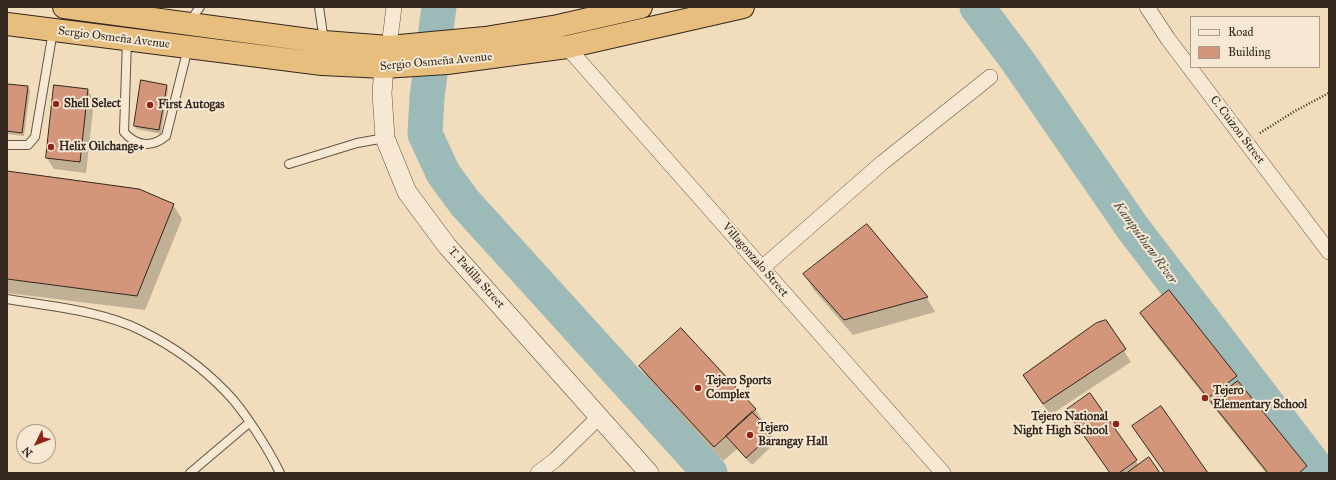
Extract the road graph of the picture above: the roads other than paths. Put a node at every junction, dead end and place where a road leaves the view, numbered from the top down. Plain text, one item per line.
1 (64, 7) edge
2 (319, 7) edge
3 (394, 7) edge
4 (641, 7) edge
5 (743, 7) edge
6 (1146, 7) edge
7 (194, 15) edge
8 (7, 27) edge
9 (53, 30) junction
10 (127, 39) junction
11 (324, 42) junction
12 (188, 47) junction
13 (389, 47) junction
14 (567, 48) junction
15 (416, 56) junction
16 (384, 68) junction
17 (990, 77) dead end
18 (385, 138) junction
19 (7, 145) edge
20 (289, 164) dead end
21 (1329, 252) edge
22 (762, 268) junction
23 (7, 299) edge
24 (600, 416) junction
25 (249, 423) junction
26 (190, 473) edge
27 (280, 473) edge
28 (538, 473) edge
29 (649, 473) edge
30 (943, 473) edge

1 - 7 highway, Sergio Osmeña Avenue
2 - 11 lane
3 - 13 street
4 - 15 highway, Sergio Osmeña Avenue
5 - 14 highway, Sergio Osmeña Avenue
6 - 21 street, C. Cuizon Street
7 - 11 highway, Sergio Osmeña Avenue
8 - 9 highway, Sergio Osmeña Avenue
9 - 10 highway, Sergio Osmeña Avenue
9 - 19 lane
10 - 12 highway, Sergio Osmeña Avenue
10 - 12 lane
11 - 13 highway, Sergio Osmeña Avenue
12 - 16 highway, Sergio Osmeña Avenue
13 - 15 highway, Sergio Osmeña Avenue
13 - 16 street, T. Padilla Street
14 - 15 highway, Sergio Osmeña Avenue
14 - 22 street, Villagonzalo Street
15 - 16 highway, Sergio Osmeña Avenue
16 - 18 street, T. Padilla Street
17 - 22 street
18 - 20 lane
18 - 24 street, T. Padilla Street
22 - 30 street, Villagonzalo Street
23 - 25 lane
24 - 28 street
24 - 29 street, T. Padilla Street
25 - 26 lane
25 - 27 lane

